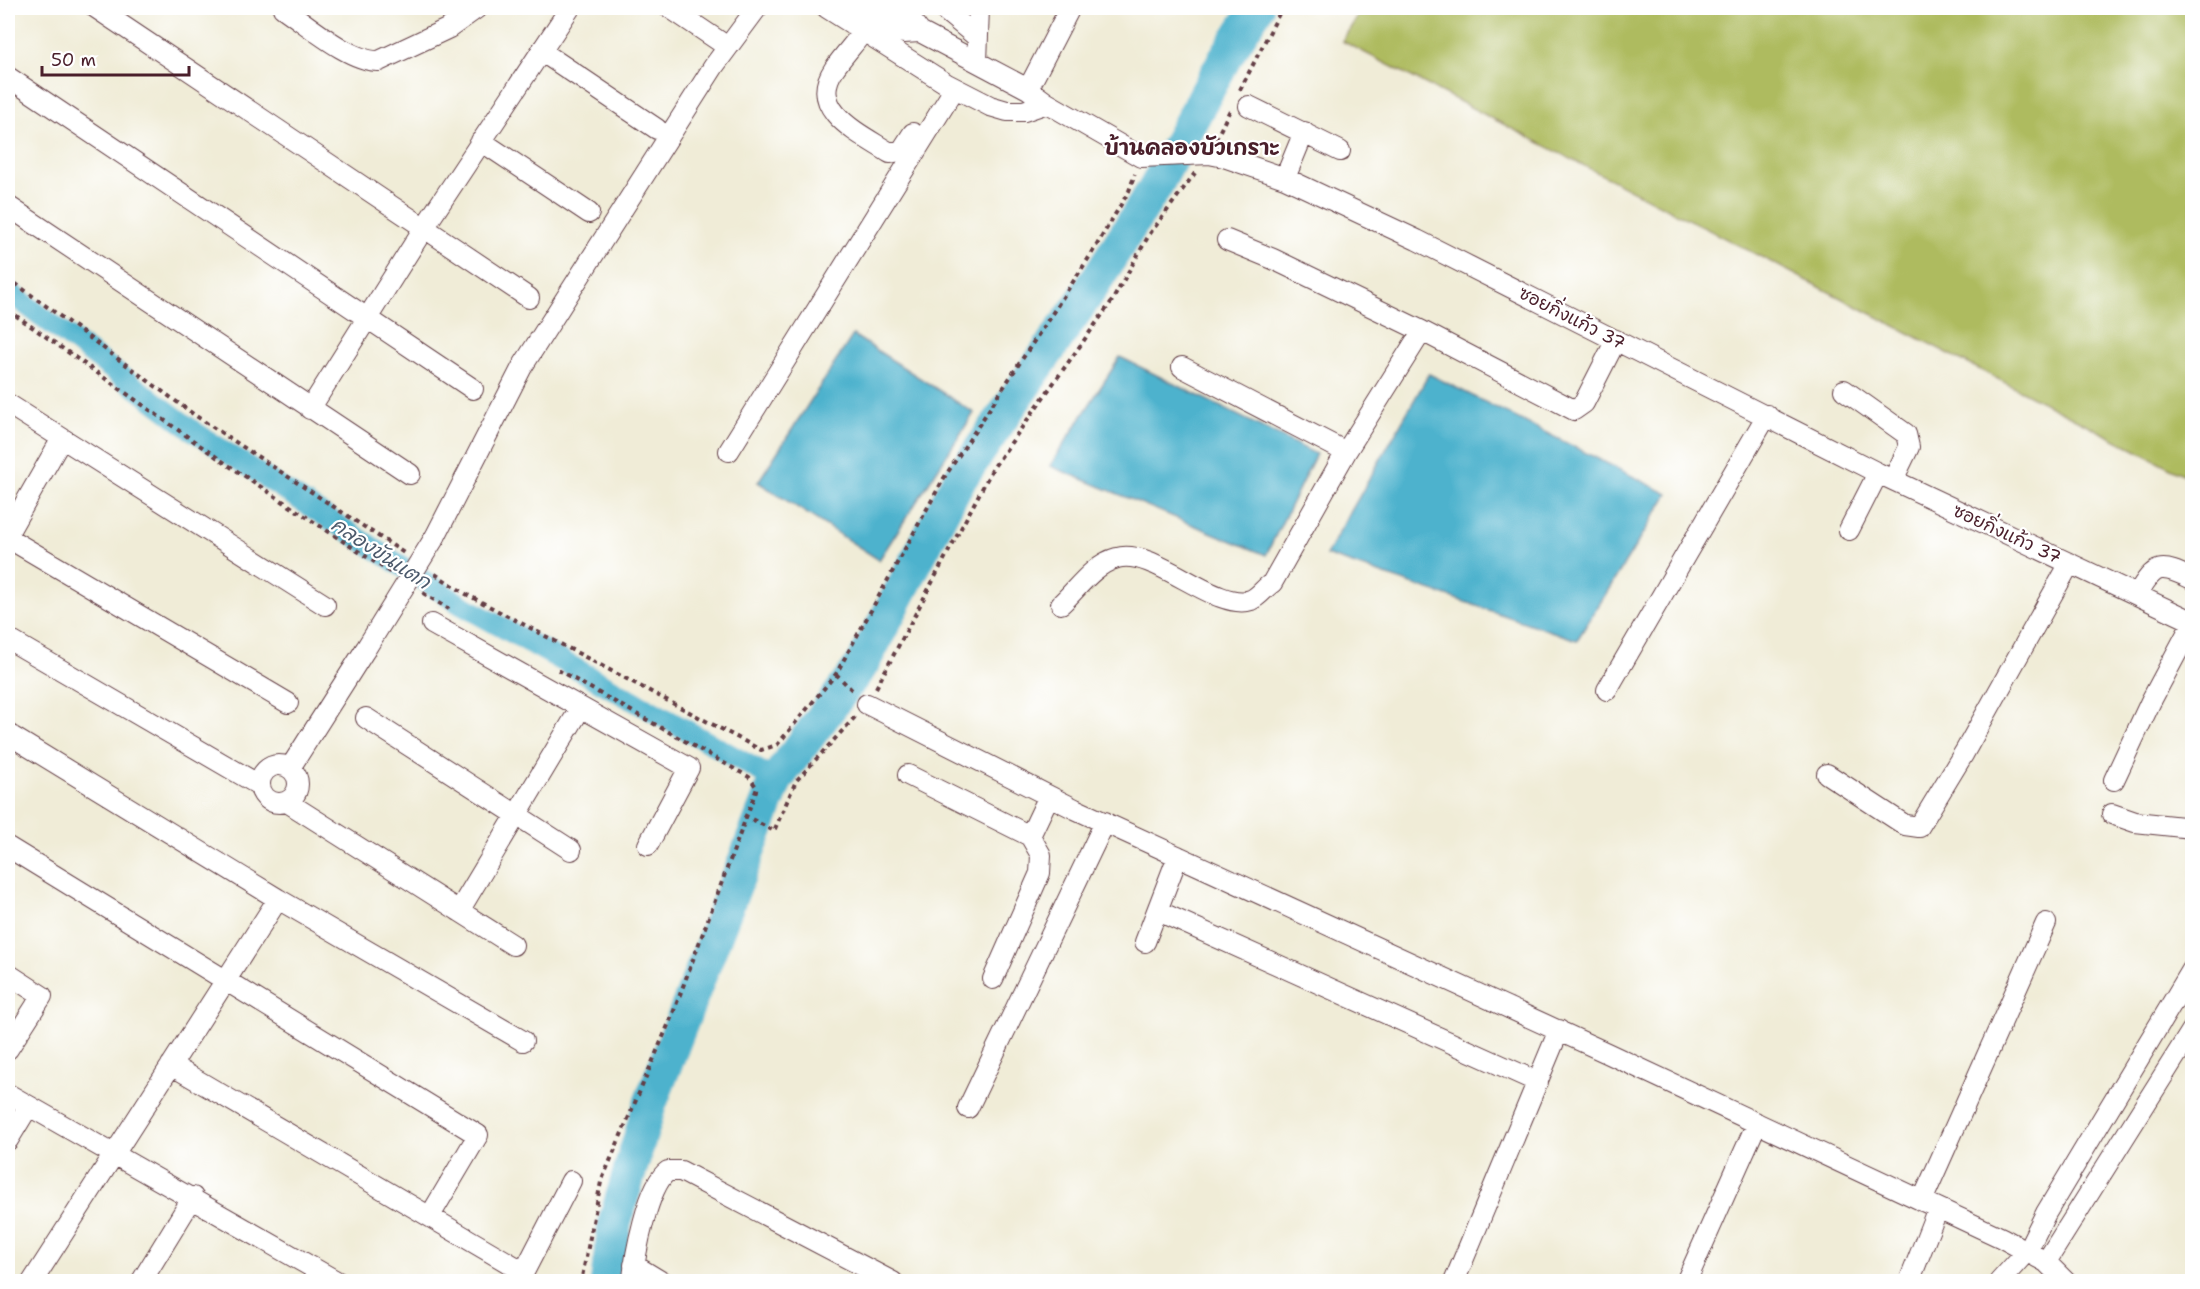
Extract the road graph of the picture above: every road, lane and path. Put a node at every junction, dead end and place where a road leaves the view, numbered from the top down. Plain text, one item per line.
1 (96, 8) edge
2 (283, 8) edge
3 (475, 8) edge
4 (570, 8) edge
5 (670, 8) edge
6 (757, 8) edge
7 (827, 8) edge
8 (860, 8) edge
9 (893, 8) edge
10 (942, 8) edge
11 (979, 8) edge
12 (1071, 8) edge
13 (1282, 8) edge
14 (863, 32) junction
15 (920, 32) junction
16 (889, 37) junction
17 (977, 37) junction
18 (719, 41) dead end
19 (541, 51) junction
20 (977, 62) junction
21 (8, 77) edge
22 (951, 86) junction
23 (1028, 89) junction
24 (1241, 99) junction
25 (1047, 103) junction
26 (657, 129) dead end
27 (1304, 132) junction
28 (481, 141) junction
29 (1341, 151) dead end
30 (1209, 154) junction
31 (1141, 157) junction
32 (1285, 178) junction
33 (8, 206) edge
34 (588, 213) dead end
35 (424, 228) junction
36 (1227, 240) dead end
37 (8, 278) edge
38 (529, 298) dead end
39 (8, 310) edge
40 (367, 319) junction
41 (1422, 331) junction
42 (1616, 339) junction
43 (1182, 368) dead end
44 (473, 389) dead end
45 (1844, 390) dead end
46 (8, 404) edge
47 (310, 409) junction
48 (1767, 416) junction
49 (61, 440) junction
50 (729, 451) dead end
51 (1346, 452) junction
52 (410, 474) dead end
53 (1886, 476) junction
54 (1849, 530) dead end
55 (8, 533) edge
56 (8, 538) edge
57 (406, 555) dead end
58 (2070, 563) junction
59 (426, 568) dead end
60 (399, 578) dead end
61 (2193, 579) edge
62 (418, 590) dead end
63 (2137, 595) junction
64 (1061, 604) dead end
65 (325, 605) dead end
66 (457, 614) dead end
67 (2193, 622) edge
68 (432, 624) dead end
69 (8, 639) edge
70 (549, 665) dead end
71 (1607, 690) dead end
72 (288, 703) dead end
73 (867, 704) junction
74 (580, 710) junction
75 (366, 718) dead end
76 (8, 734) edge
77 (290, 768) junction
78 (1827, 774) dead end
79 (908, 775) dead end
80 (2114, 780) dead end
81 (259, 785) junction
82 (1049, 796) junction
83 (287, 802) junction
84 (2112, 814) dead end
85 (517, 815) junction
86 (744, 815) junction
87 (1105, 822) junction
88 (2193, 828) edge
89 (1030, 836) junction
90 (648, 844) dead end
91 (8, 847) edge
92 (571, 850) dead end
93 (1178, 856) junction
94 (278, 899) junction
95 (459, 910) junction
96 (1158, 911) junction
97 (2046, 923) dead end
98 (1145, 942) dead end
99 (513, 945) dead end
100 (2193, 970) edge
101 (8, 974) edge
102 (993, 979) dead end
103 (226, 980) junction
104 (1559, 1030) junction
105 (2193, 1030) edge
106 (523, 1041) dead end
107 (8, 1049) edge
108 (171, 1065) junction
109 (1538, 1082) junction
110 (8, 1094) edge
111 (28, 1107) junction
112 (968, 1108) dead end
113 (1757, 1123) junction
114 (8, 1140) edge
115 (114, 1154) junction
116 (571, 1180) dead end
117 (193, 1197) junction
118 (1930, 1205) junction
119 (430, 1216) junction
120 (2027, 1251) junction
121 (2046, 1262) junction
122 (633, 1273) edge
123 (32, 1281) edge
124 (141, 1281) edge
125 (338, 1281) edge
126 (581, 1281) edge
127 (662, 1281) edge
128 (893, 1281) edge
129 (1454, 1281) edge
130 (1686, 1281) edge
131 (1909, 1281) edge
132 (1998, 1281) edge
133 (2066, 1281) edge

1 - 35 street
2 - 3 street
4 - 19 street
5 - 18 street
6 - 77 street, bridge
7 - 14 street
8 - 16 street
9 - 15 street
10 - 17 street
11 - 17 street
12 - 23 street
13 - 24 path
14 - 16 street
14 - 22 street
15 - 16 street
15 - 20 street
16 - 22 street
17 - 20 street
19 - 26 street
19 - 28 street
20 - 23 street
21 - 40 street
22 - 25 street
22 - 50 street
23 - 25 street
24 - 27 street
24 - 30 path
25 - 31 street
27 - 29 street
27 - 32 street
28 - 34 street
28 - 35 street
30 - 31 street, ซอยกิ่งแก้ว 37
30 - 32 street, ซอยกิ่งแก้ว 37
30 - 73 path
31 - 59 path
32 - 42 street, ซอยกิ่งแก้ว 37
33 - 47 street
35 - 38 street
35 - 40 street
36 - 41 street
37 - 57 path
39 - 60 path
40 - 44 street
40 - 47 street
41 - 42 street
41 - 51 street
42 - 48 street, ซอยกิ่งแก้ว 37
43 - 51 street
45 - 53 street
46 - 49 street
47 - 52 street
48 - 53 street, ซอยกิ่งแก้ว 37
48 - 71 street
49 - 55 street
49 - 65 street
51 - 64 street
53 - 54 street
53 - 58 street, ซอยกิ่งแก้ว 37
56 - 72 street
58 - 63 street, ซอยกิ่งแก้ว 37
58 - 78 street
61 - 63 street
62 - 66 path
63 - 67 street, ซอยกิ่งแก้ว 37
67 - 80 street
68 - 74 street
69 - 81 street
70 - 86 path
73 - 82 street
73 - 86 path
74 - 85 street
74 - 90 street
75 - 85 street
76 - 94 street
77 - 81 street
77 - 83 street
79 - 89 street
81 - 83 street
82 - 87 street
82 - 89 street
83 - 95 street
84 - 88 street
85 - 92 street
85 - 95 street
86 - 126 path
87 - 93 street
87 - 112 street
89 - 102 street
91 - 103 street
93 - 96 street
93 - 104 street
94 - 103 street
94 - 106 street
95 - 99 street
96 - 98 street
96 - 109 street
97 - 118 street
100 - 120 street
101 - 107 street
103 - 108 street
103 - 119 street
104 - 109 street
104 - 113 street
105 - 121 street
108 - 115 street
108 - 119 street
109 - 129 street
110 - 111 street
111 - 114 street
111 - 115 street
113 - 118 street
113 - 130 street
115 - 117 street
115 - 123 street
116 - 119 street
117 - 124 street
117 - 125 street
118 - 120 street
118 - 131 street
120 - 121 street
120 - 132 street
121 - 133 street
122 - 127 street
122 - 128 street

